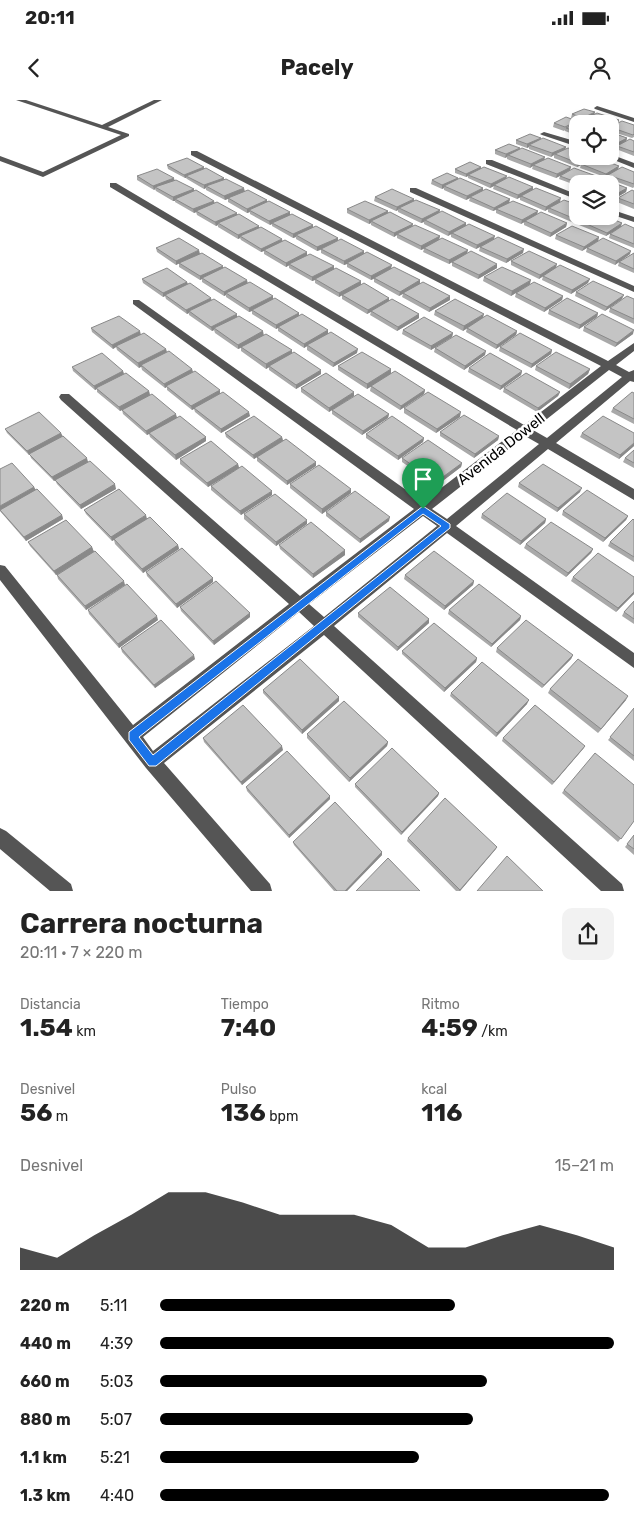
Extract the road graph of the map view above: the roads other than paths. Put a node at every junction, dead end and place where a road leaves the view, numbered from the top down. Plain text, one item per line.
1 (19, 100) edge
2 (50, 100) edge
3 (159, 100) edge
4 (36, 106) junction
5 (597, 108) dead end
6 (634, 115) edge
7 (623, 116) junction
8 (634, 120) edge
9 (102, 127) junction
10 (544, 134) dead end
11 (569, 142) edge
12 (194, 153) dead end
13 (0, 158) edge
14 (619, 160) edge
15 (489, 162) dead end
16 (634, 166) edge
17 (113, 185) dead end
18 (413, 190) dead end
19 (569, 194) edge
20 (619, 214) edge
21 (634, 220) edge
22 (634, 289) edge
23 (136, 302) dead end
24 (634, 346) edge
25 (608, 366) junction
26 (633, 376) edge
27 (65, 397) dead end
28 (525, 430) junction
29 (548, 444) junction
30 (634, 495) edge
31 (423, 509) junction
32 (447, 526) junction
33 (0, 570) edge
34 (298, 605) junction
35 (324, 626) junction
36 (634, 661) edge
37 (132, 736) junction
38 (152, 762) junction
39 (0, 837) edge
40 (64, 891) edge
41 (263, 891) edge
42 (616, 891) edge

1 - 4 street
2 - 4 street
3 - 9 street
4 - 9 street
5 - 7 street
6 - 7 street
7 - 8 street
9 - 13 street
10 - 11 street
12 - 25 street
14 - 16 street
15 - 19 street
17 - 28 street
18 - 22 street
20 - 21 street
23 - 31 street
24 - 25 street, Avenida Dowell
25 - 26 street
25 - 28 street, Avenida Dowell
26 - 29 street, Avenida Dowell
27 - 34 street
28 - 29 street
28 - 31 street, Avenida Dowell
29 - 30 street
29 - 32 street, Avenida Dowell
31 - 32 street
31 - 34 street, Avenida Dowell
32 - 35 street, Avenida Dowell
32 - 36 street
33 - 37 street
34 - 35 street
34 - 37 street, Avenida Dowell
35 - 38 street, Avenida Dowell
35 - 42 street
37 - 38 street
38 - 41 street
39 - 40 street

